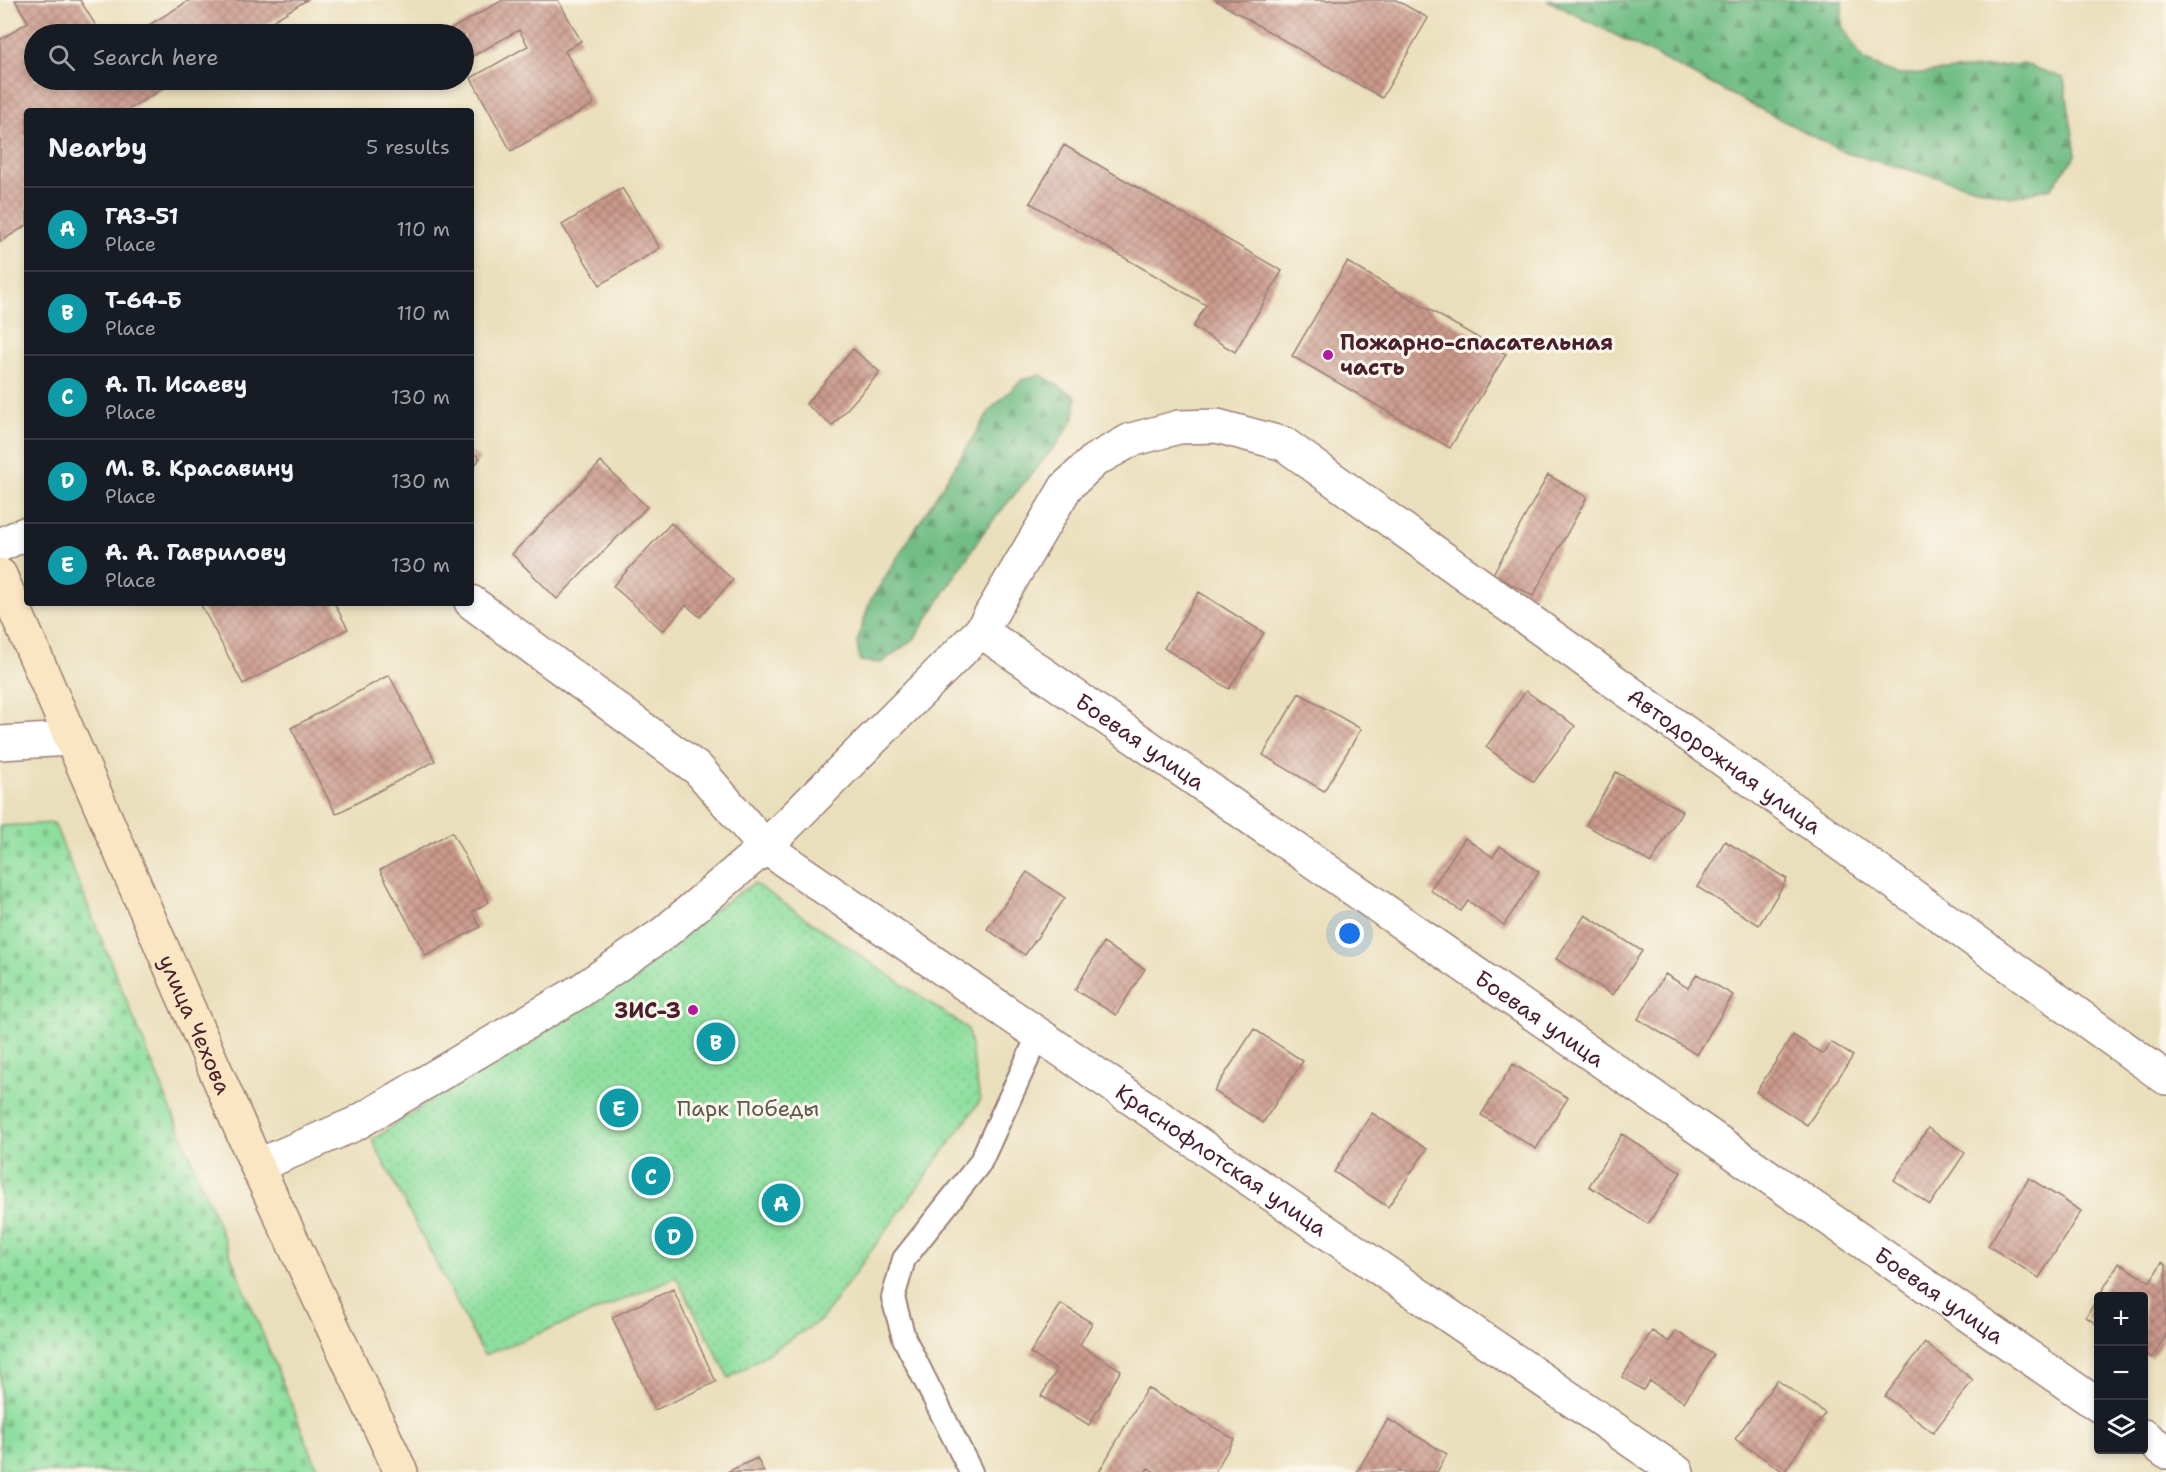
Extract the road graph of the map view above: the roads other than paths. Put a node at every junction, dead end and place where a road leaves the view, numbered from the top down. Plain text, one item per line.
1 (24, 534) edge
2 (0, 545) edge
3 (0, 575) edge
4 (474, 604) edge
5 (981, 631) junction
6 (71, 739) junction
7 (0, 743) edge
8 (765, 847) junction
9 (1039, 1034) junction
10 (2166, 1078) edge
11 (257, 1166) junction
12 (2094, 1402) edge
13 (2148, 1439) edge
14 (2166, 1452) edge
15 (401, 1472) edge
16 (970, 1472) edge
17 (1677, 1472) edge

1 - 2 street
3 - 6 street, улица Чехова
4 - 8 street, Краснофлотская улица
5 - 8 street
5 - 10 street, Автодорожная улица
5 - 12 street, Боевая улица
6 - 7 street
6 - 11 street, улица Чехова
8 - 9 street, Краснофлотская улица
8 - 11 street
9 - 16 lane
9 - 17 street, Краснофлотская улица
11 - 15 street, улица Чехова
13 - 14 street

